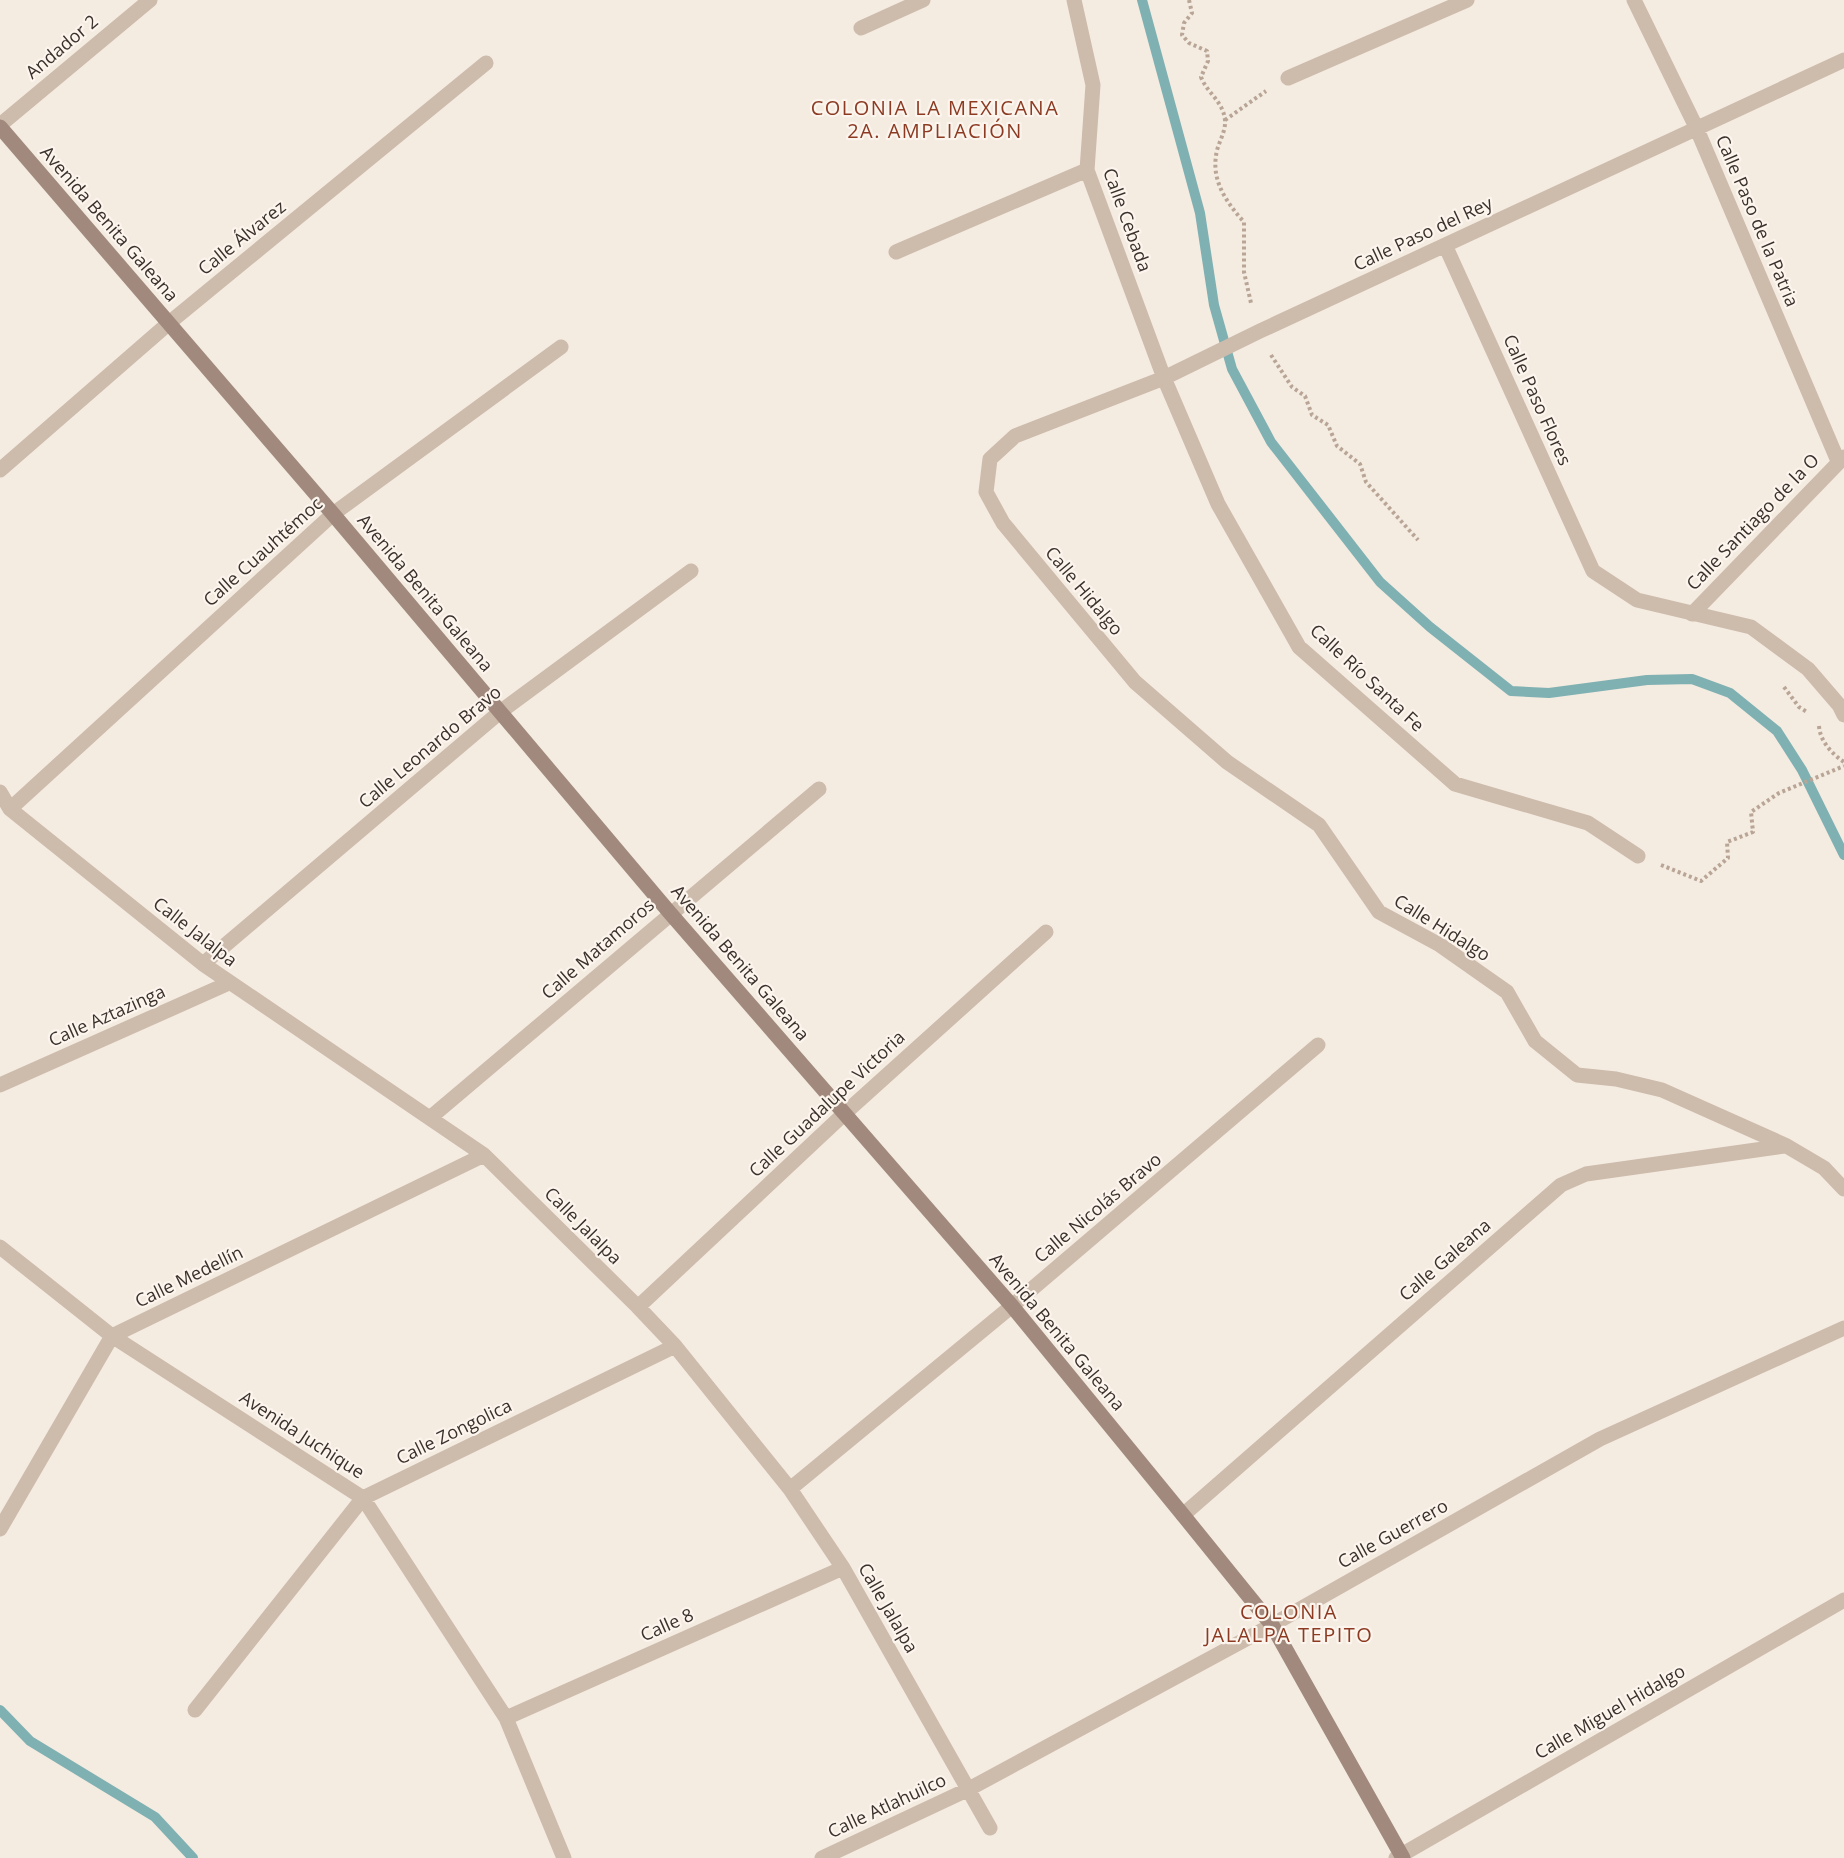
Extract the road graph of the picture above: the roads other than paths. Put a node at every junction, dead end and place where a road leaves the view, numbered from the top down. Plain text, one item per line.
1 (150, 0) edge
2 (923, 0) edge
3 (1074, 0) edge
4 (1467, 0) edge
5 (1634, 0) edge
6 (861, 28) dead end
7 (1844, 60) edge
8 (486, 63) dead end
9 (1288, 78) road end
10 (0, 126) edge
11 (1696, 127) junction
12 (1087, 170) junction
13 (1445, 245) junction
14 (896, 252) dead end
15 (169, 323) junction
16 (561, 347) dead end
17 (1164, 378) junction
18 (1015, 436) joint
19 (1841, 459) edge
20 (0, 470) edge
21 (333, 514) junction
22 (691, 571) dead end
23 (1692, 614) junction
24 (1842, 707) edge
25 (500, 712) junction
26 (819, 789) dead end
27 (0, 792) edge
28 (9, 808) junction
29 (1638, 856) road end
30 (670, 913) junction
31 (1046, 932) dead end
32 (203, 964) junction
33 (229, 983) junction
34 (1318, 1045) dead end
35 (0, 1085) edge
36 (845, 1113) junction
37 (431, 1117) junction
38 (1785, 1145) junction
39 (484, 1155) junction
40 (1844, 1189) edge
41 (0, 1247) edge
42 (1012, 1306) junction
43 (638, 1307) junction
44 (1844, 1328) edge
45 (112, 1336) junction
46 (675, 1346) junction
47 (790, 1489) junction
48 (363, 1498) junction
49 (1183, 1515) junction
50 (0, 1529) edge
51 (843, 1568) junction
52 (1844, 1600) edge
53 (1272, 1625) junction
54 (195, 1710) dead end
55 (506, 1719) junction
56 (969, 1789) junction
57 (990, 1828) dead end
58 (1400, 1857) edge
59 (564, 1858) edge
60 (822, 1858) edge

1 - 10 street, Andador 2
2 - 6 street
3 - 12 street, Calle Cebada
4 - 9 street
5 - 11 street, Calle Paso de la Patria
7 - 11 street, Calle Paso del Rey
8 - 15 street, Calle Álvarez
10 - 15 street, Avenida Benita Galeana
11 - 13 street, Calle Paso del Rey
11 - 19 street, Calle Paso de la Patria
12 - 14 street
12 - 17 street, Calle Cebada
13 - 17 street, Calle Paso del Rey
13 - 23 street, Calle Paso Flores
15 - 20 street, Calle Álvarez
15 - 21 street, Avenida Benita Galeana
16 - 21 street, Calle Cuauhtémoc
17 - 18 street, Calle Paso del Rey
17 - 29 street, Calle Río Santa Fe
18 - 38 street, Calle Hidalgo
19 - 23 street, Calle Santiago de la O
21 - 25 street, Avenida Benita Galeana
21 - 28 street, Calle Cuauhtémoc
22 - 25 street, Calle Leonardo Bravo
23 - 24 street
25 - 30 street, Avenida Benita Galeana
25 - 32 street, Calle Leonardo Bravo
26 - 30 street, Calle Matamoros
27 - 28 street, Calle Jalalpa
28 - 32 street, Calle Jalalpa
30 - 36 street, Avenida Benita Galeana
30 - 37 street, Calle Matamoros
31 - 36 street, Calle Guadalupe Victoria
32 - 33 street, Calle Jalalpa
33 - 35 street, Calle Aztazinga
33 - 37 street, Calle Jalalpa
34 - 42 street, Calle Nicolás Bravo
36 - 42 street, Avenida Benita Galeana
36 - 43 street, Calle Guadalupe Victoria
37 - 39 street, Calle Jalalpa
38 - 40 street, Calle Hidalgo
38 - 49 street, Calle Galeana
39 - 43 street, Calle Jalalpa
39 - 45 street, Calle Medellín
41 - 45 street, Avenida Juchique
42 - 47 street, Calle Nicolás Bravo
42 - 49 street, Avenida Benita Galeana
43 - 46 street, Calle Jalalpa
44 - 53 street, Calle Guerrero
45 - 48 street, Avenida Juchique
45 - 50 street
46 - 47 street, Calle Jalalpa
46 - 48 street, Calle Zongolica
47 - 51 street, Calle Jalalpa
48 - 54 street, Calle Zongolica
48 - 55 street, Avenida Juchique
49 - 53 street, Avenida Benita Galeana
51 - 55 street, Calle 8
51 - 56 street, Calle Jalalpa
52 - 58 street, Calle Miguel Hidalgo
53 - 56 street, Calle Guerrero
53 - 58 street, Avenida Benita Galeana
55 - 59 street, Avenida Juchique
56 - 57 street, Calle Jalalpa
56 - 60 street, Calle Atlahuilco

